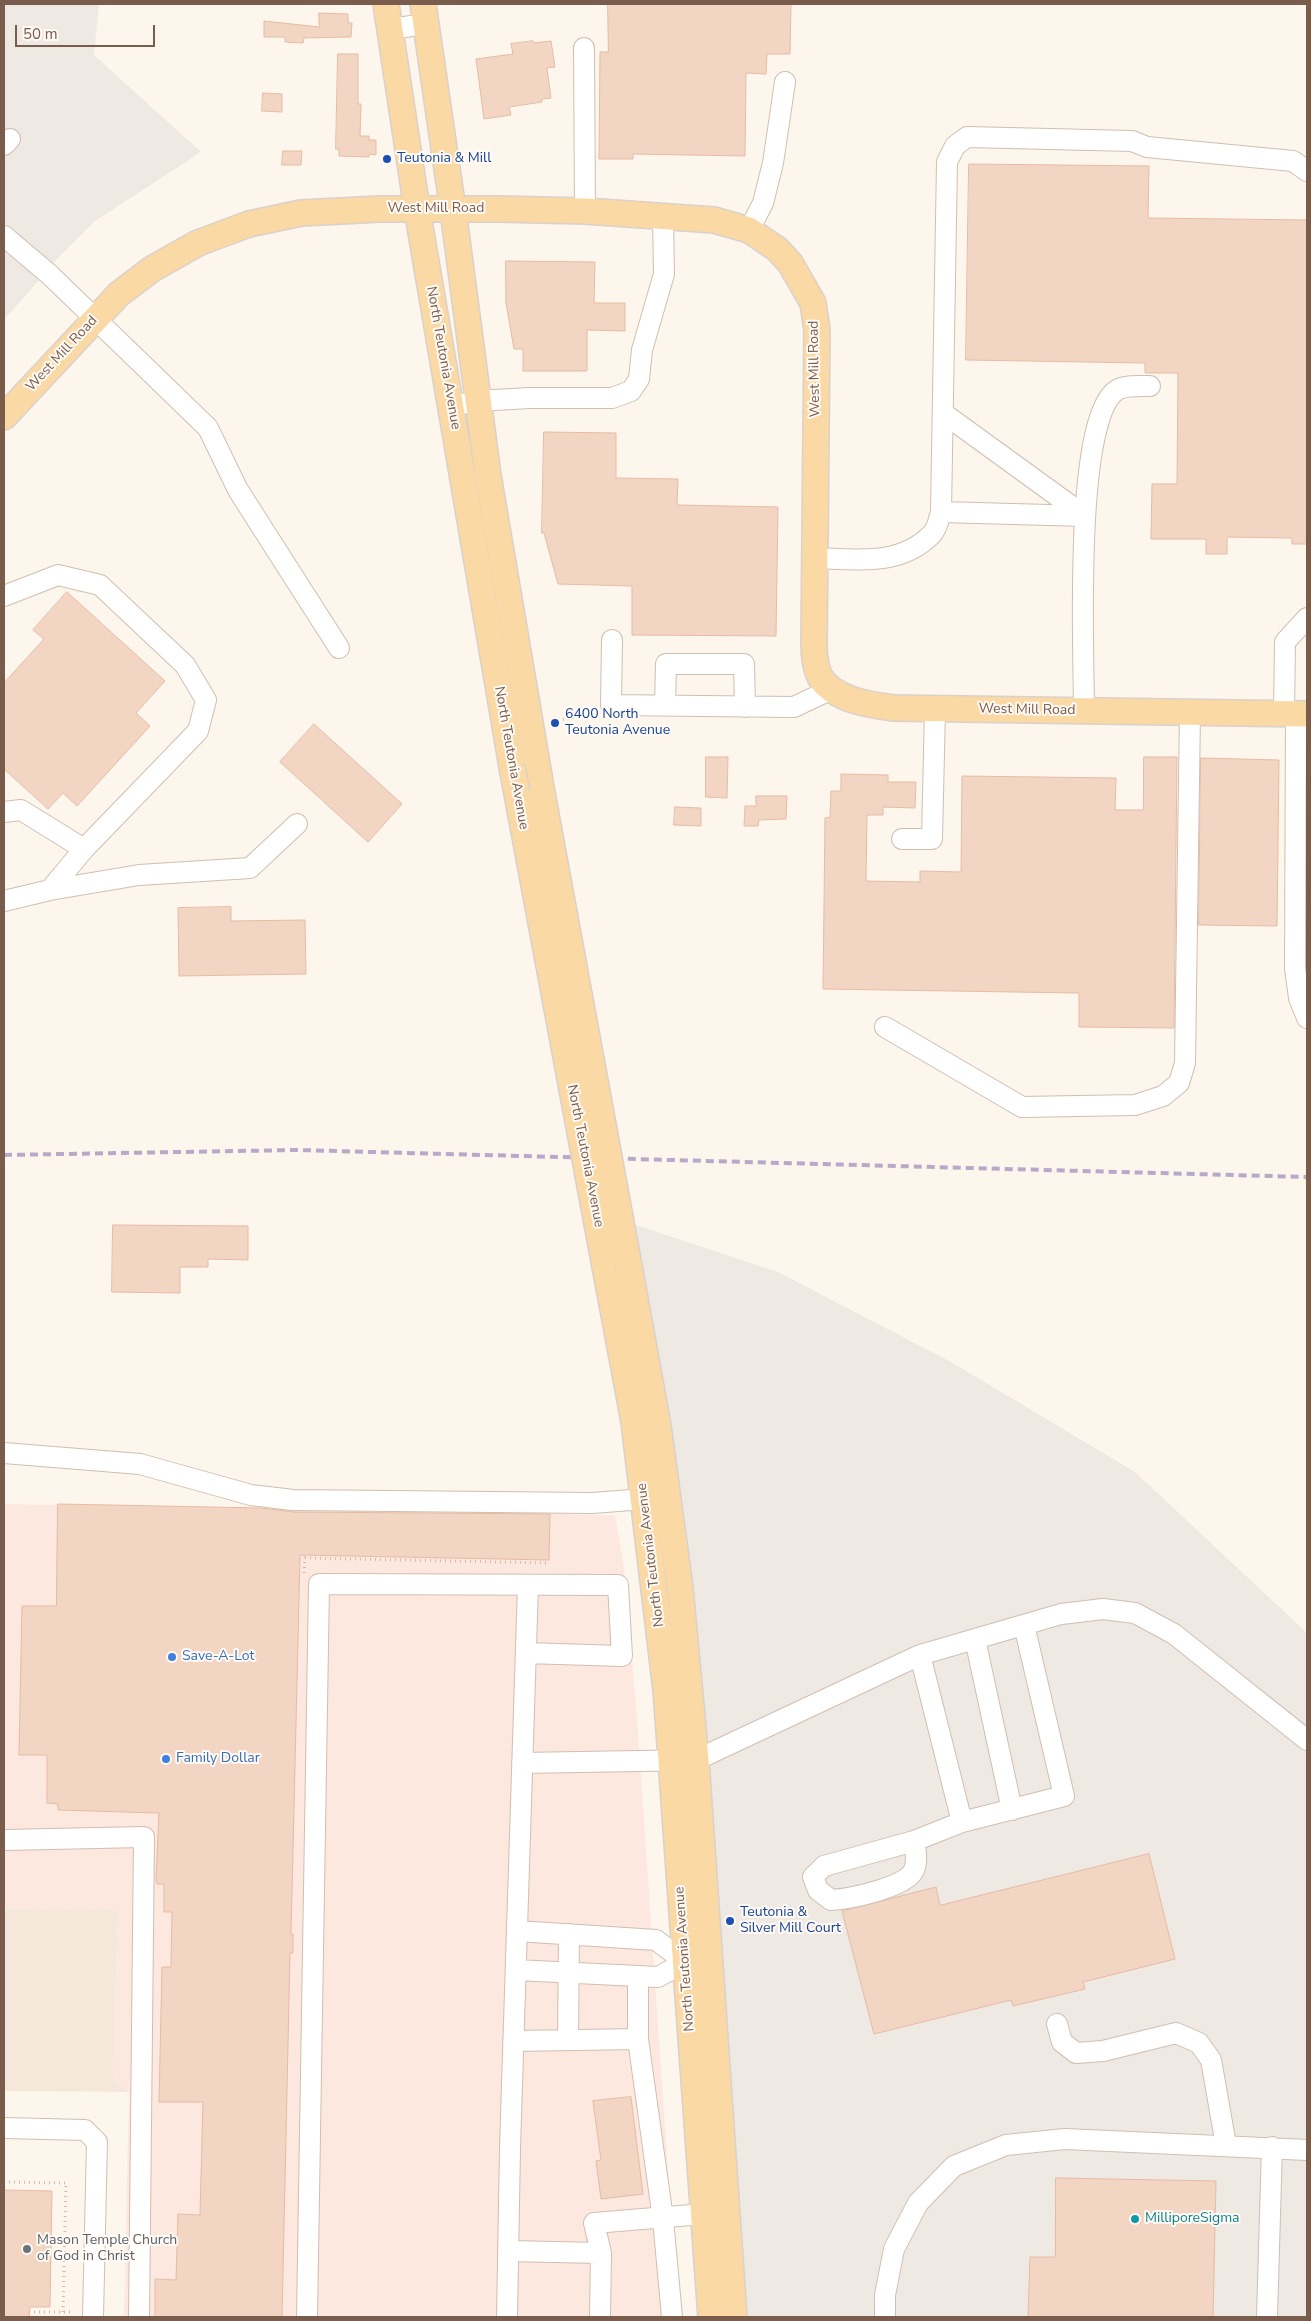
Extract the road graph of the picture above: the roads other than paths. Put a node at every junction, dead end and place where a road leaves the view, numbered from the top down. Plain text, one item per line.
1 (386, 4) edge
2 (425, 14) edge
3 (390, 29) junction
4 (584, 48) dead end
5 (786, 82) dead end
6 (1307, 171) edge
7 (418, 209) junction
8 (453, 210) junction
9 (585, 211) junction
10 (663, 216) junction
11 (749, 230) junction
12 (4, 236) edge
13 (94, 319) junction
14 (1150, 386) dead end
15 (477, 401) junction
16 (451, 406) junction
17 (943, 413) junction
18 (4, 417) edge
19 (941, 512) junction
20 (1085, 516) junction
21 (815, 558) junction
22 (4, 596) edge
23 (1307, 618) edge
24 (612, 640) dead end
25 (339, 648) dead end
26 (832, 689) junction
27 (665, 706) junction
28 (745, 707) junction
29 (935, 709) junction
30 (1084, 711) junction
31 (1190, 712) junction
32 (1296, 714) edge
33 (1301, 756) edge
34 (4, 812) edge
35 (297, 824) dead end
36 (902, 839) dead end
37 (84, 849) junction
38 (50, 890) junction
39 (4, 901) edge
40 (1307, 1018) edge
41 (885, 1027) dead end
42 (4, 1453) edge
43 (669, 1497) junction
44 (644, 1499) junction
45 (528, 1585) junction
46 (1024, 1625) junction
47 (975, 1639) junction
48 (526, 1653) junction
49 (920, 1655) junction
50 (1307, 1740) edge
51 (671, 1760) junction
52 (696, 1760) junction
53 (522, 1763) junction
54 (1012, 1810) junction
55 (962, 1822) junction
56 (4, 1840) edge
57 (914, 1841) junction
58 (517, 1931) junction
59 (569, 1934) junction
60 (697, 1961) junction
61 (516, 1970) junction
62 (567, 1972) junction
63 (638, 1976) junction
64 (1057, 2024) dead end
65 (638, 2039) junction
66 (568, 2040) junction
67 (513, 2041) junction
68 (4, 2128) edge
69 (1226, 2145) junction
70 (1272, 2147) junction
71 (1307, 2150) edge
72 (703, 2214) junction
73 (663, 2219) junction
74 (508, 2251) junction
75 (601, 2253) junction
76 (93, 2315) edge
77 (139, 2317) edge
78 (307, 2317) edge
79 (507, 2317) edge
80 (600, 2317) edge
81 (672, 2317) edge
82 (711, 2317) edge
83 (734, 2317) edge
84 (885, 2317) edge
85 (1267, 2317) edge

1 - 3 main road, North Teutonia Avenue
2 - 3 street
2 - 8 main road, North Teutonia Avenue
3 - 7 main road, North Teutonia Avenue
4 - 9 street
5 - 11 street
6 - 17 street
7 - 8 main road, West Mill Road
7 - 13 main road, West Mill Road
7 - 16 main road, North Teutonia Avenue
8 - 9 main road, West Mill Road
8 - 15 main road, North Teutonia Avenue
9 - 10 main road, West Mill Road
10 - 11 main road, West Mill Road
10 - 15 street
11 - 21 main road, West Mill Road
12 - 13 street
13 - 18 main road, West Mill Road
13 - 25 street
14 - 20 street
15 - 16 street
15 - 43 main road, North Teutonia Avenue, bridge
16 - 44 main road, North Teutonia Avenue, bridge
17 - 19 street
17 - 20 street
19 - 20 street
19 - 21 street
20 - 30 street
21 - 26 main road, West Mill Road
22 - 37 street
23 - 32 street
24 - 27 street
26 - 28 street
26 - 29 main road, West Mill Road
27 - 28 street
27 - 28 street
29 - 30 main road, West Mill Road
29 - 36 street
30 - 31 main road, West Mill Road
31 - 32 main road, West Mill Road
31 - 41 street
32 - 33 street
33 - 40 street
34 - 37 street
35 - 38 street
37 - 38 street
38 - 39 street
42 - 44 street
43 - 44 street
43 - 52 main road, North Teutonia Avenue
44 - 51 main road, North Teutonia Avenue
45 - 48 street
45 - 48 street
45 - 78 street
46 - 47 street
46 - 50 street
46 - 54 street
47 - 49 street
47 - 54 street
48 - 53 street
49 - 52 street
49 - 55 street
51 - 52 street
51 - 53 street
51 - 60 main road, North Teutonia Avenue
52 - 60 main road, North Teutonia Avenue
53 - 58 street
54 - 55 street
55 - 57 street
56 - 77 street
57 - 57 street
58 - 59 street
58 - 61 street
59 - 60 street
59 - 62 street
60 - 63 street
60 - 72 main road, North Teutonia Avenue
60 - 83 main road, North Teutonia Avenue
61 - 62 street
61 - 67 street
62 - 63 street
62 - 66 street
63 - 65 street
64 - 69 street
65 - 66 street
65 - 73 street
66 - 67 street
67 - 74 street
68 - 76 street
69 - 70 street
69 - 84 street
70 - 71 street
70 - 85 street
72 - 73 street
72 - 82 main road, North Teutonia Avenue
73 - 75 street
73 - 81 street
74 - 75 street
74 - 79 street
75 - 80 street

